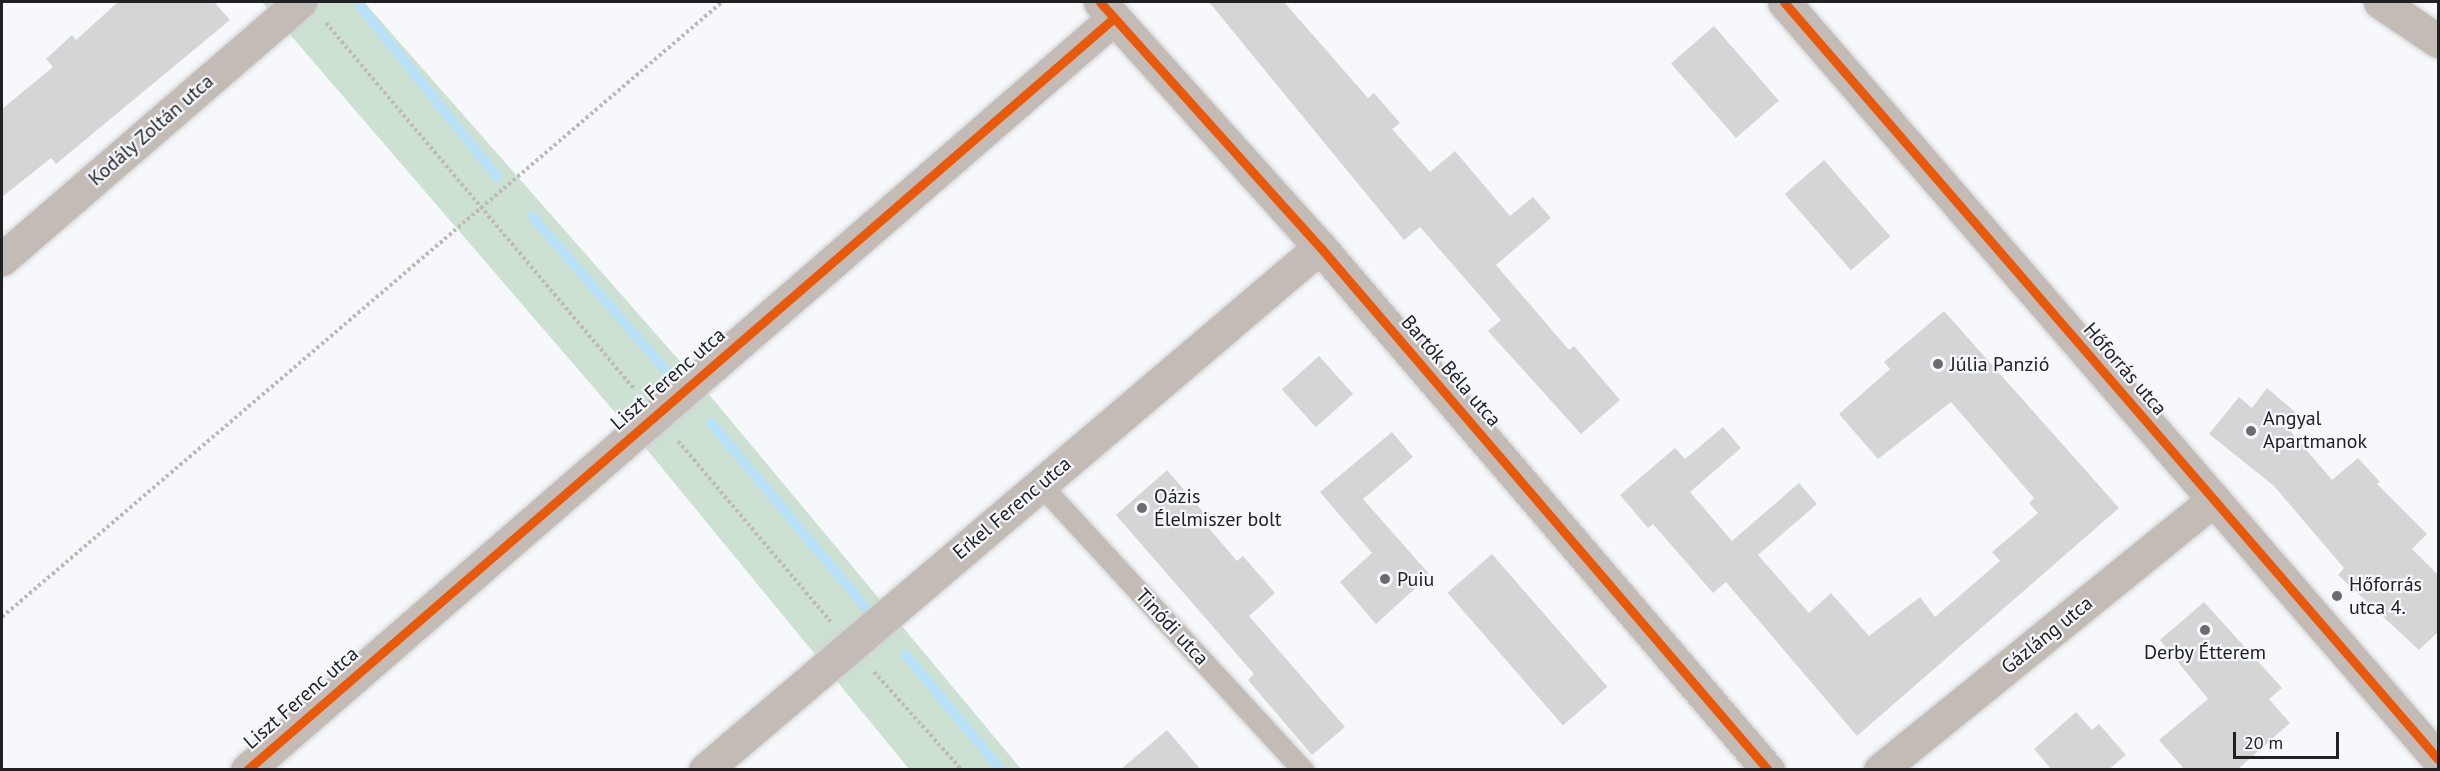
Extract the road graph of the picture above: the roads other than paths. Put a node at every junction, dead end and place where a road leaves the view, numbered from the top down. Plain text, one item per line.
1 (1784, 2) edge
2 (2380, 2) edge
3 (1107, 10) edge
4 (312, 11) edge
5 (2439, 41) edge
6 (1320, 247) junction
7 (2, 259) edge
8 (1040, 484) junction
9 (2214, 500) junction
10 (2439, 759) edge
11 (247, 770) edge
12 (705, 770) edge
13 (1303, 770) edge
14 (1768, 770) edge
15 (1880, 770) edge

1 - 9 street, Hőforrás utca
2 - 5 street
3 - 6 street, Bartók Béla utca
3 - 11 street, Liszt Ferenc utca
4 - 7 street, Kodály Zoltán utca
6 - 8 street, Erkel Ferenc utca
6 - 14 street, Bartók Béla utca
8 - 12 street, Erkel Ferenc utca
8 - 13 lane, Tinódi utca
9 - 10 street, Hőforrás utca
9 - 15 street, Gázláng utca

